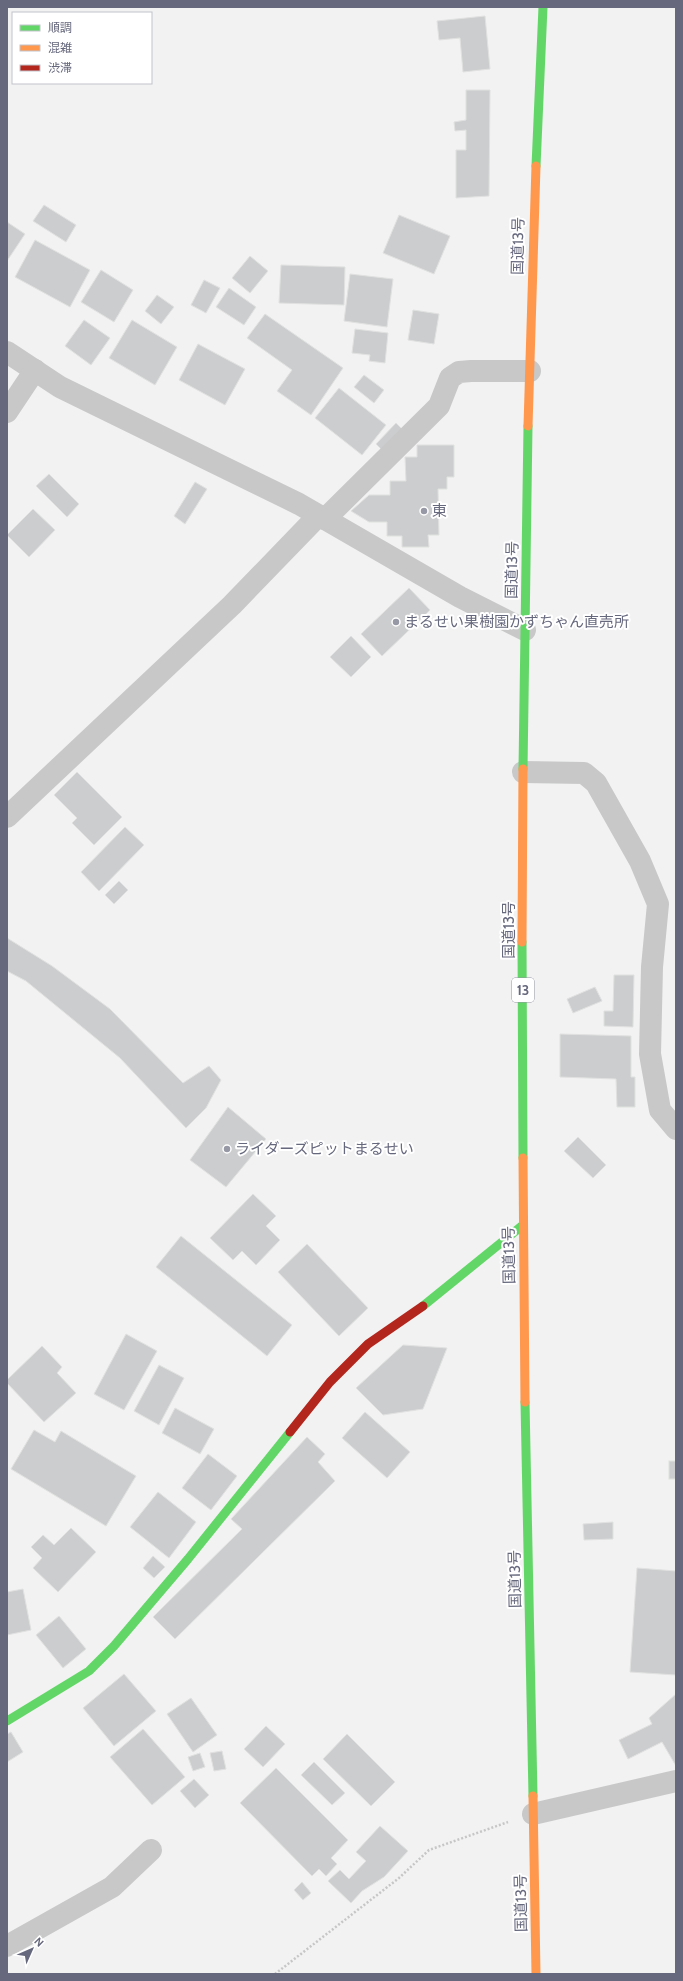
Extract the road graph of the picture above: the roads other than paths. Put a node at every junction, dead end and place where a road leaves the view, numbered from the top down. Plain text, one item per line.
1 (543, 7) edge
2 (7, 352) edge
3 (35, 370) junction
4 (530, 372) junction
5 (7, 412) edge
6 (322, 518) junction
7 (525, 630) junction
8 (523, 772) junction
9 (7, 817) edge
10 (676, 1129) edge
11 (522, 1225) junction
12 (7, 1721) edge
13 (676, 1781) edge
14 (533, 1814) junction
15 (151, 1850) dead end
16 (7, 1946) edge
17 (536, 1974) edge

1 - 4 main road, 国道13号 / 13
2 - 3 street
3 - 5 street
3 - 6 street
4 - 6 street
4 - 7 main road, 国道13号 / 13
6 - 7 street
6 - 9 street
7 - 8 main road, 国道13号 / 13
8 - 10 street
8 - 11 main road, 国道13号 / 13
11 - 12 main road
11 - 14 main road, 国道13号 / 13
13 - 14 street
14 - 17 main road, 国道13号 / 13
15 - 16 street

